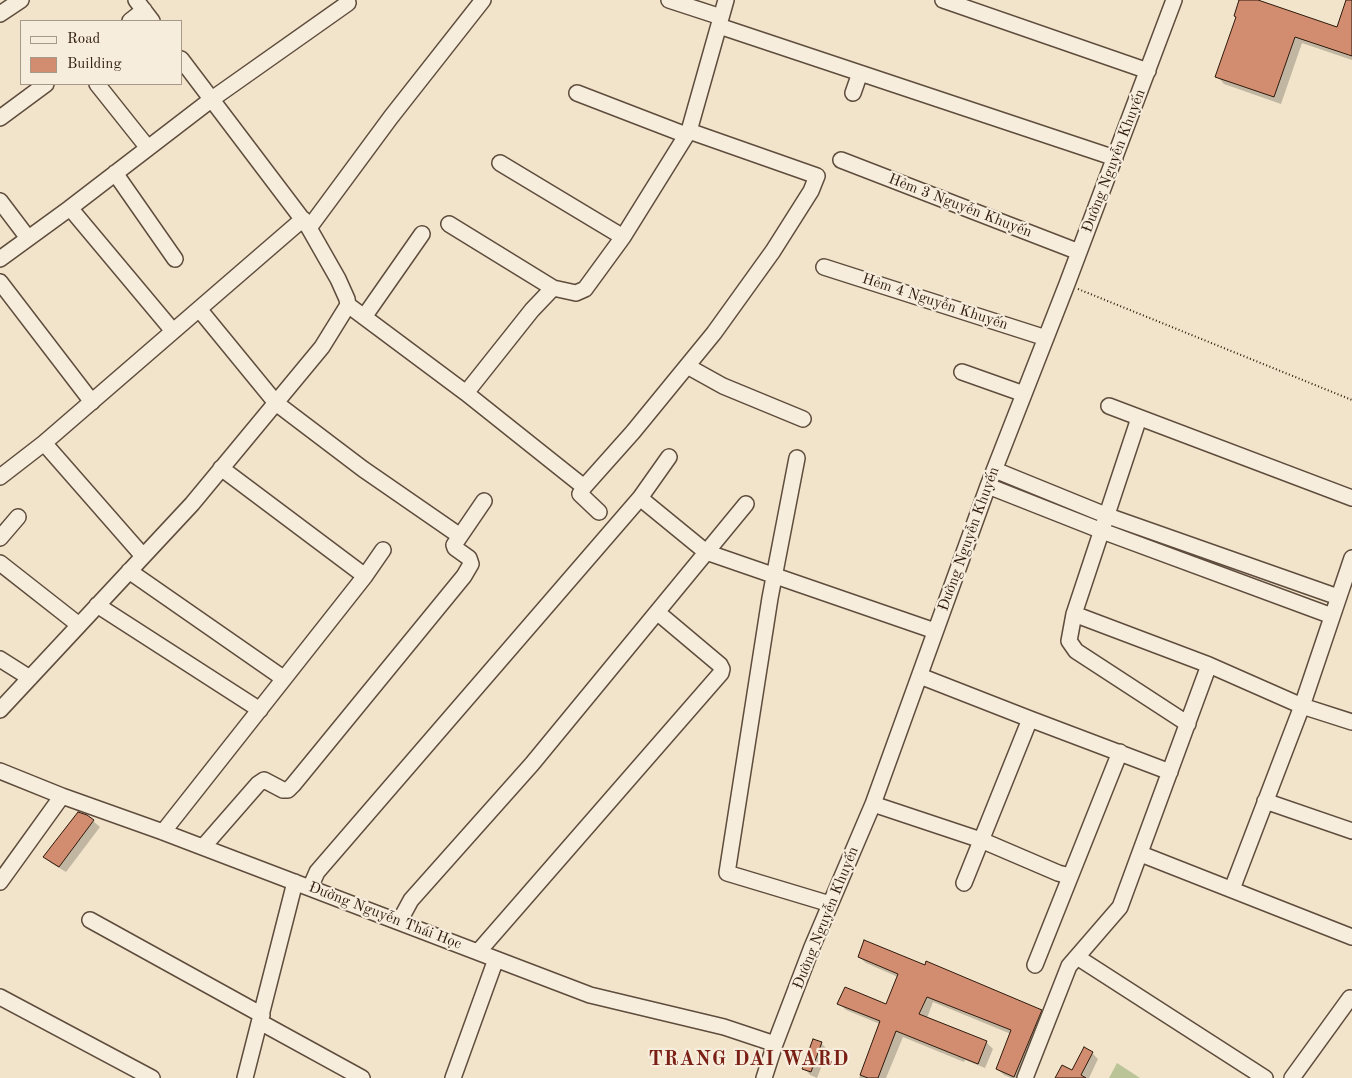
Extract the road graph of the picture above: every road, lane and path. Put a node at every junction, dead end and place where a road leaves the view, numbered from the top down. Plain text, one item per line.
1 (21, 0) edge
2 (483, 0) edge
3 (669, 0) edge
4 (726, 0) edge
5 (943, 0) edge
6 (1174, 0) edge
7 (348, 2) dead end
8 (144, 11) edge
9 (0, 14) edge
10 (131, 20) edge
11 (720, 21) junction
12 (182, 60) edge
13 (1148, 71) junction
14 (860, 73) junction
15 (45, 85) edge
16 (98, 85) edge
17 (853, 92) dead end
18 (577, 93) dead end
19 (212, 99) junction
20 (0, 118) edge
21 (688, 133) junction
22 (148, 148) junction
23 (1115, 158) junction
24 (841, 160) dead end
25 (500, 163) dead end
26 (115, 173) junction
27 (0, 201) edge
28 (70, 208) junction
29 (306, 223) junction
30 (449, 224) dead end
31 (422, 234) dead end
32 (623, 237) junction
33 (28, 238) junction
34 (1079, 252) junction
35 (0, 259) edge
36 (175, 259) dead end
37 (824, 267) dead end
38 (0, 282) edge
39 (1067, 284) junction
40 (553, 288) junction
41 (348, 306) junction
42 (199, 309) junction
43 (364, 317) junction
44 (173, 331) junction
45 (1046, 338) junction
46 (687, 366) junction
47 (962, 372) dead end
48 (466, 393) junction
49 (1024, 394) junction
50 (1352, 400) edge
51 (92, 402) junction
52 (276, 403) junction
53 (1108, 406) dead end
54 (1139, 418) junction
55 (803, 419) dead end
56 (44, 443) junction
57 (669, 457) dead end
58 (797, 458) dead end
59 (221, 468) junction
60 (995, 470) junction
61 (0, 477) edge
62 (988, 486) junction
63 (584, 487) junction
64 (640, 498) junction
65 (1352, 498) edge
66 (484, 501) dead end
67 (746, 504) dead end
68 (599, 512) dead end
69 (1108, 516) junction
70 (18, 517) dead end
71 (1102, 531) junction
72 (460, 536) junction
73 (0, 538) edge
74 (383, 550) dead end
75 (706, 552) junction
76 (143, 556) junction
77 (1352, 558) edge
78 (0, 563) edge
79 (129, 571) junction
80 (365, 576) junction
81 (774, 577) junction
82 (1338, 597) junction
83 (97, 605) junction
84 (657, 612) junction
85 (1074, 614) junction
86 (1332, 616) junction
87 (79, 625) junction
88 (935, 631) junction
89 (0, 659) edge
90 (1209, 665) junction
91 (920, 676) junction
92 (30, 678) junction
93 (284, 678) junction
94 (1302, 706) junction
95 (0, 710) edge
96 (260, 710) junction
97 (1030, 720) junction
98 (1352, 722) edge
99 (1188, 724) junction
100 (1120, 752) junction
101 (0, 771) edge
102 (1170, 772) junction
103 (62, 796) junction
104 (1265, 801) junction
105 (873, 804) junction
106 (1352, 831) edge
107 (163, 832) junction
108 (981, 840) junction
109 (203, 847) junction
110 (1141, 854) junction
111 (1069, 876) junction
112 (0, 882) edge
113 (295, 882) junction
114 (964, 883) dead end
115 (310, 888) junction
116 (1232, 889) junction
117 (830, 904) junction
118 (90, 920) dead end
119 (399, 922) junction
120 (1352, 937) edge
121 (478, 952) junction
122 (1077, 957) junction
123 (496, 958) junction
124 (1035, 965) dead end
125 (0, 997) edge
126 (1350, 998) dead end
127 (261, 1019) junction
128 (775, 1044) junction
129 (152, 1078) edge
130 (245, 1078) edge
131 (362, 1078) edge
132 (452, 1078) edge
133 (764, 1078) edge
134 (1024, 1078) edge
135 (1265, 1078) edge
136 (1292, 1078) edge

1 - 9 street
2 - 29 street
3 - 11 street
4 - 11 street
5 - 13 street
6 - 13 street, Đường Nguyễn Khuyến
7 - 19 street
8 - 10 street
11 - 14 street
11 - 21 street
12 - 19 street
13 - 23 street, Đường Nguyễn Khuyến
14 - 17 street
14 - 23 street
15 - 20 street
16 - 22 street
18 - 21 street
19 - 22 street
19 - 29 street
21 - 32 street
21 - 46 street
22 - 26 street
23 - 34 street, Đường Nguyễn Khuyến
24 - 34 street, Hẻm 3 Nguyễn Khuyến
25 - 32 street
26 - 28 street
26 - 36 street
27 - 33 street
28 - 33 street
28 - 44 street
29 - 41 street
29 - 42 street
30 - 40 street
31 - 43 street
32 - 40 street
33 - 35 street
34 - 39 street, Đường Nguyễn Khuyến
37 - 45 street, Hẻm 4 Nguyễn Khuyến
38 - 51 street
39 - 45 street, Đường Nguyễn Khuyến
39 - 50 path
40 - 48 street
41 - 43 street
41 - 52 street
42 - 44 street
42 - 52 street
43 - 48 street
44 - 51 street
45 - 49 street, Đường Nguyễn Khuyến
46 - 55 street
46 - 63 street
47 - 49 street
48 - 63 street
49 - 60 street, Đường Nguyễn Khuyến
51 - 56 street
52 - 59 street
52 - 72 street
53 - 54 street
54 - 65 street
54 - 69 street
56 - 61 street
56 - 76 street
57 - 64 street
58 - 81 street
59 - 76 street
59 - 80 street
60 - 62 street, Đường Nguyễn Khuyến
60 - 69 street
62 - 71 street
62 - 88 street, Đường Nguyễn Khuyến
63 - 68 street
64 - 75 street
64 - 115 street
66 - 72 street
67 - 75 street
69 - 71 street
69 - 82 street
70 - 73 street
71 - 85 street
71 - 86 street
72 - 109 street
74 - 80 street
75 - 81 street
75 - 84 street
76 - 79 street
77 - 82 street
78 - 87 street
79 - 83 street
79 - 93 street
80 - 93 street
81 - 88 street
81 - 117 street
82 - 86 street
83 - 87 street
83 - 96 street
84 - 119 street
84 - 121 street
85 - 90 street
85 - 99 street
86 - 94 street
87 - 92 street
88 - 91 street, Đường Nguyễn Khuyến
89 - 92 street
90 - 94 street
90 - 99 street
91 - 97 street
91 - 105 street, Đường Nguyễn Khuyến
92 - 95 street
93 - 96 street
94 - 98 street
94 - 104 street
96 - 107 street
97 - 100 street
97 - 108 street
99 - 102 street
100 - 102 street
100 - 111 street
101 - 103 street, Đường Nguyễn Thái Học
102 - 110 street
103 - 107 street, Đường Nguyễn Thái Học
103 - 112 street
104 - 106 street
104 - 116 street
105 - 108 street
105 - 117 street, Đường Nguyễn Khuyến
107 - 109 street, Đường Nguyễn Thái Học
108 - 111 street
108 - 114 street
109 - 113 street, Đường Nguyễn Thái Học
110 - 116 street
110 - 122 street
111 - 124 street
113 - 115 street, Đường Nguyễn Thái Học
113 - 127 street
115 - 119 street, Đường Nguyễn Thái Học
116 - 120 street
117 - 128 street, Đường Nguyễn Khuyến
118 - 127 street
119 - 121 street, Đường Nguyễn Thái Học
121 - 123 street, Đường Nguyễn Thái Học
122 - 134 street
122 - 135 street
123 - 128 street, Đường Nguyễn Thái Học
123 - 132 street
125 - 129 street
126 - 136 street
127 - 130 street
127 - 131 street
128 - 133 street, Đường Nguyễn Khuyến

